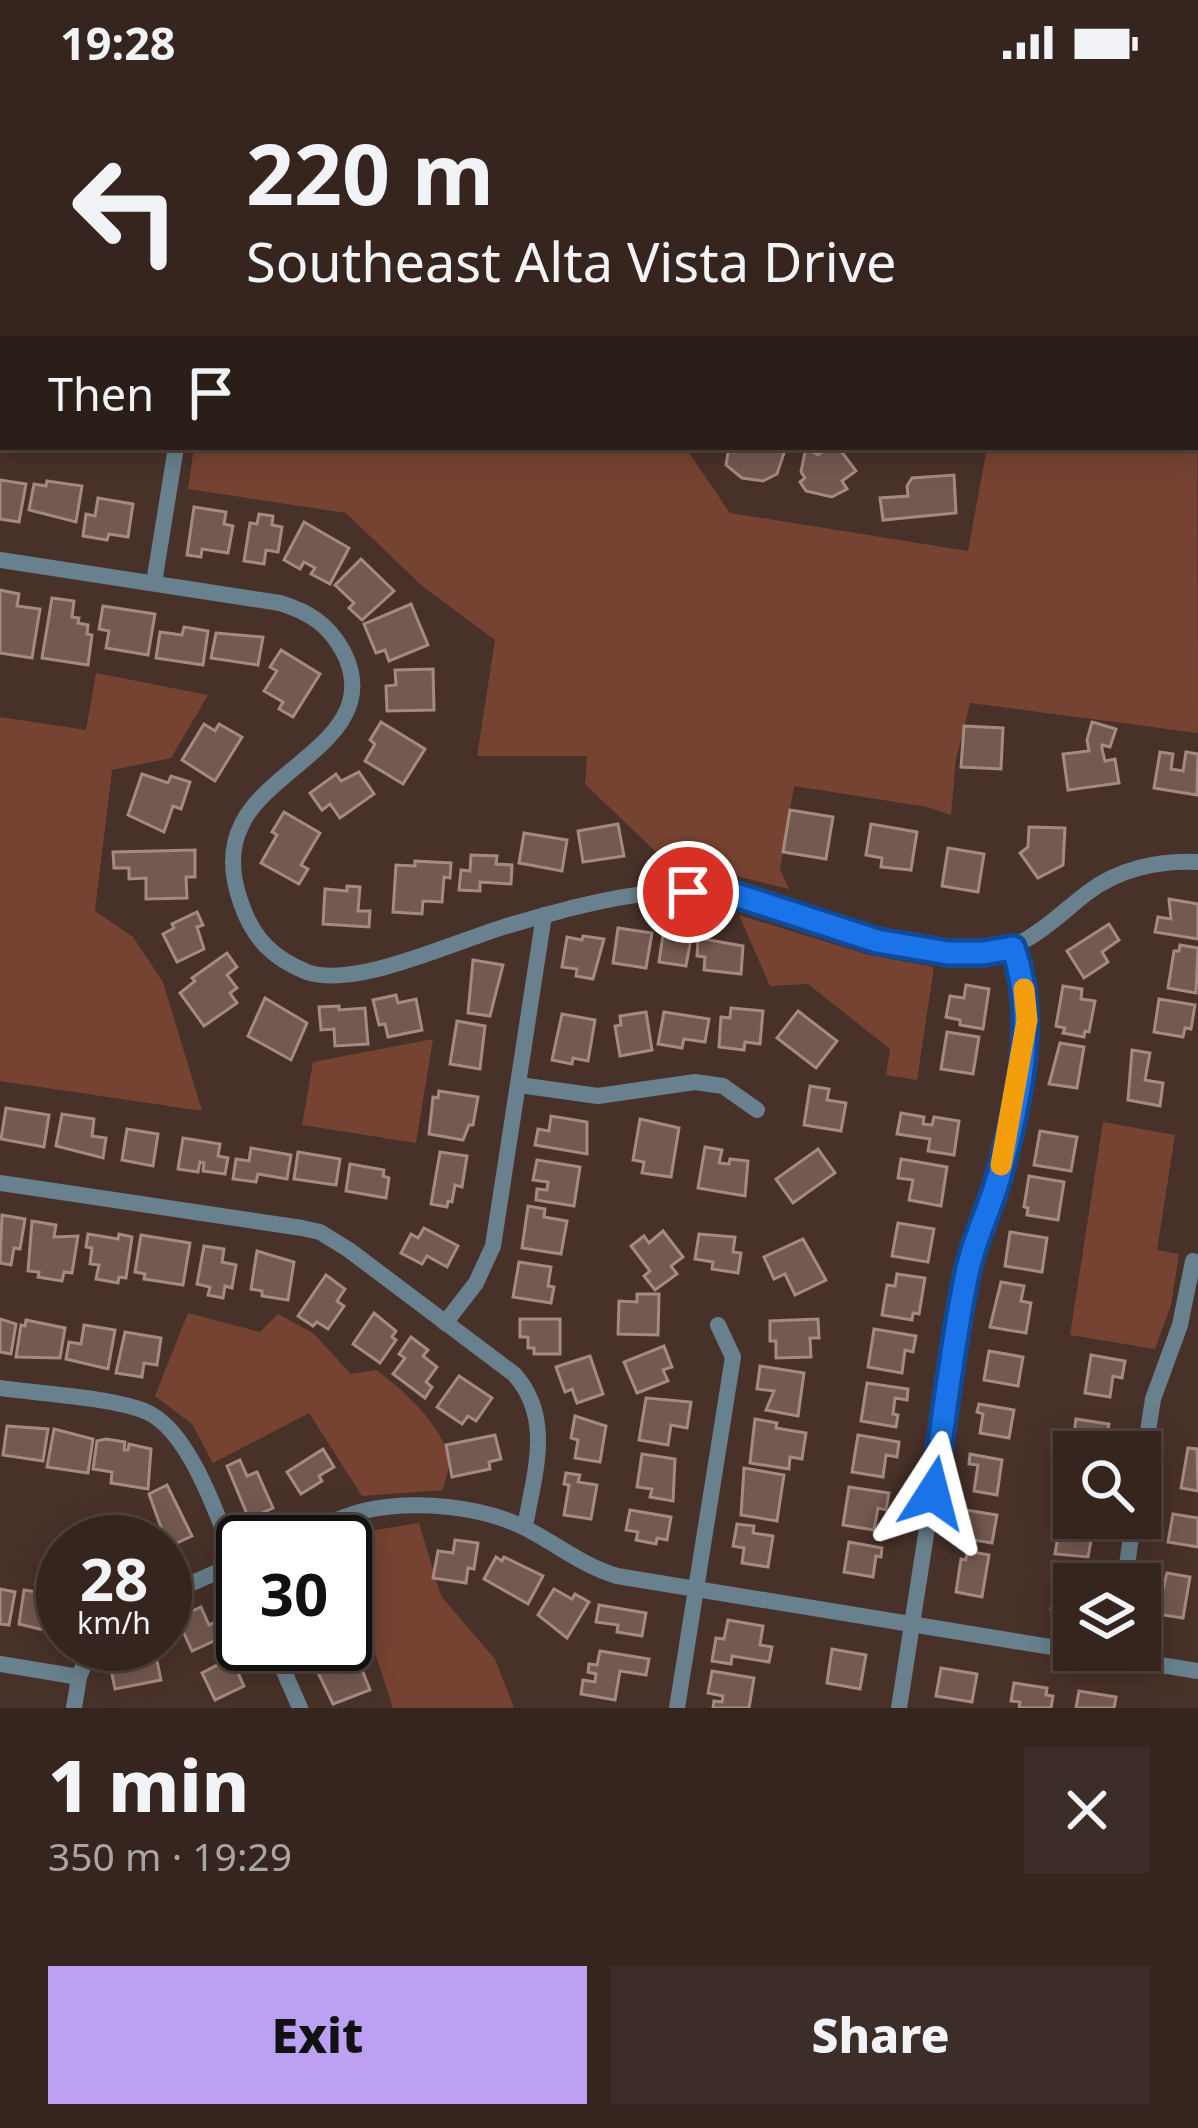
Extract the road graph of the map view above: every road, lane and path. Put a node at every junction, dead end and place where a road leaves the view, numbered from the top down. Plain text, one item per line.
1 (176, 450) edge
2 (0, 560) edge
3 (154, 583) junction
4 (1198, 862) edge
5 (544, 915) junction
6 (1013, 948) junction
7 (519, 1085) junction
8 (757, 1110) dead end
9 (0, 1183) edge
10 (1193, 1261) dead end
11 (446, 1323) junction
12 (718, 1325) dead end
13 (0, 1388) edge
14 (1148, 1431) edge
15 (217, 1515) edge
16 (353, 1515) edge
17 (525, 1527) junction
18 (698, 1589) junction
19 (912, 1626) junction
20 (1053, 1646) edge
21 (0, 1664) edge
22 (1161, 1664) edge
23 (81, 1671) edge
24 (284, 1671) edge
25 (1198, 1671) edge
26 (79, 1677) junction
27 (74, 1708) edge
28 (300, 1708) edge
29 (677, 1708) edge
30 (899, 1708) edge

1 - 3 street
2 - 3 street
3 - 5 street
4 - 6 street
5 - 6 street
5 - 7 street
6 - 19 street
7 - 8 street
7 - 11 street
9 - 11 street
10 - 14 street
11 - 17 street
12 - 18 street
13 - 15 street
16 - 17 street
17 - 18 street
18 - 19 street
18 - 29 street
19 - 20 street
19 - 30 street
21 - 26 street
22 - 25 street
23 - 26 street
24 - 28 street
26 - 27 street

